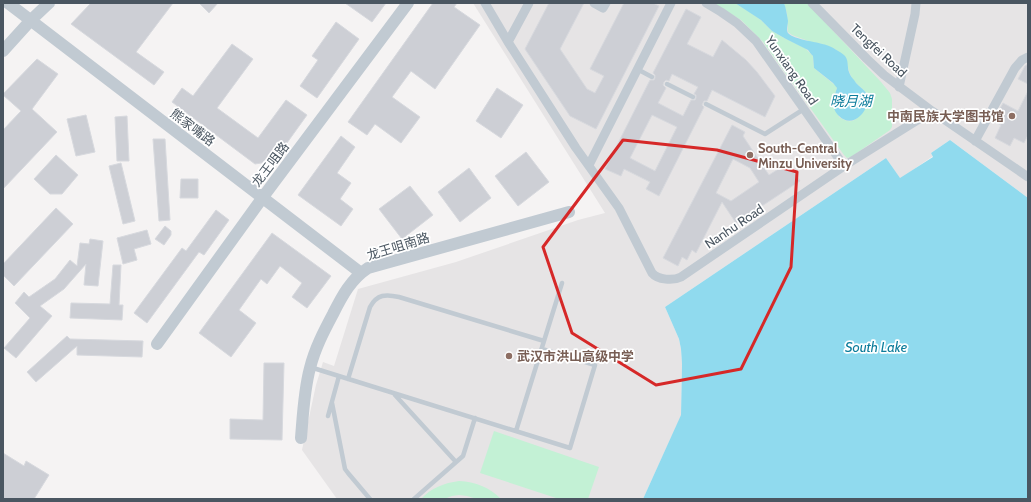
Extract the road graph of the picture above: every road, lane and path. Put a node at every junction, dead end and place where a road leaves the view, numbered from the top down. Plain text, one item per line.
1 (8, 3) edge
2 (49, 3) edge
3 (408, 3) edge
4 (485, 3) edge
5 (529, 3) edge
6 (594, 3) edge
7 (671, 3) edge
8 (706, 3) edge
9 (812, 3) edge
10 (916, 3) edge
11 (604, 5) edge
12 (31, 20) junction
13 (508, 42) junction
14 (3, 51) edge
15 (1028, 57) edge
16 (637, 69) junction
17 (652, 77) dead end
18 (667, 84) dead end
19 (899, 86) junction
20 (692, 97) dead end
21 (706, 104) dead end
22 (804, 109) junction
23 (932, 111) junction
24 (975, 141) junction
25 (589, 165) junction
26 (844, 166) junction
27 (1028, 177) edge
28 (263, 197) junction
29 (569, 212) dead end
30 (361, 273) junction
31 (562, 283) dead end
32 (544, 341) junction
33 (157, 344) dead end
34 (542, 349) junction
35 (310, 367) junction
36 (339, 376) junction
37 (348, 379) junction
38 (394, 393) junction
39 (332, 403) junction
40 (328, 416) dead end
41 (475, 418) junction
42 (516, 431) junction
43 (301, 438) dead end
44 (456, 462) junction
45 (370, 499) edge
46 (414, 499) edge

1 - 12 street, 熊家嘴路
2 - 12 street
3 - 28 street, 龙王咀路
4 - 13 street
5 - 13 street
6 - 11 street
7 - 16 street
8 - 22 street, Yunxiang Road
9 - 19 street, Tengfei Road
10 - 19 street
12 - 14 street
12 - 28 street, 熊家嘴路
13 - 25 street
15 - 24 street
16 - 17 lane
16 - 25 street
18 - 20 lane
19 - 23 street, Tengfei Road
21 - 22 lane
22 - 26 street, Yunxiang Road
23 - 24 street, Tengfei Road
23 - 26 street, Nanhu Road
24 - 27 street, Tengfei Road
25 - 26 street, Nanhu Road
28 - 30 street, 熊家嘴路
28 - 33 street, 龙王咀路
29 - 30 street, 龙王咀南路
30 - 35 street, 龙王咀南路
31 - 32 lane
32 - 34 lane
32 - 37 lane
34 - 42 lane
34 - 42 lane
35 - 36 lane
35 - 43 street, 龙王咀南路
36 - 37 lane
36 - 39 lane
37 - 38 lane
38 - 41 lane
38 - 44 lane
39 - 40 lane
39 - 45 lane
41 - 42 lane
41 - 44 lane
44 - 46 lane

